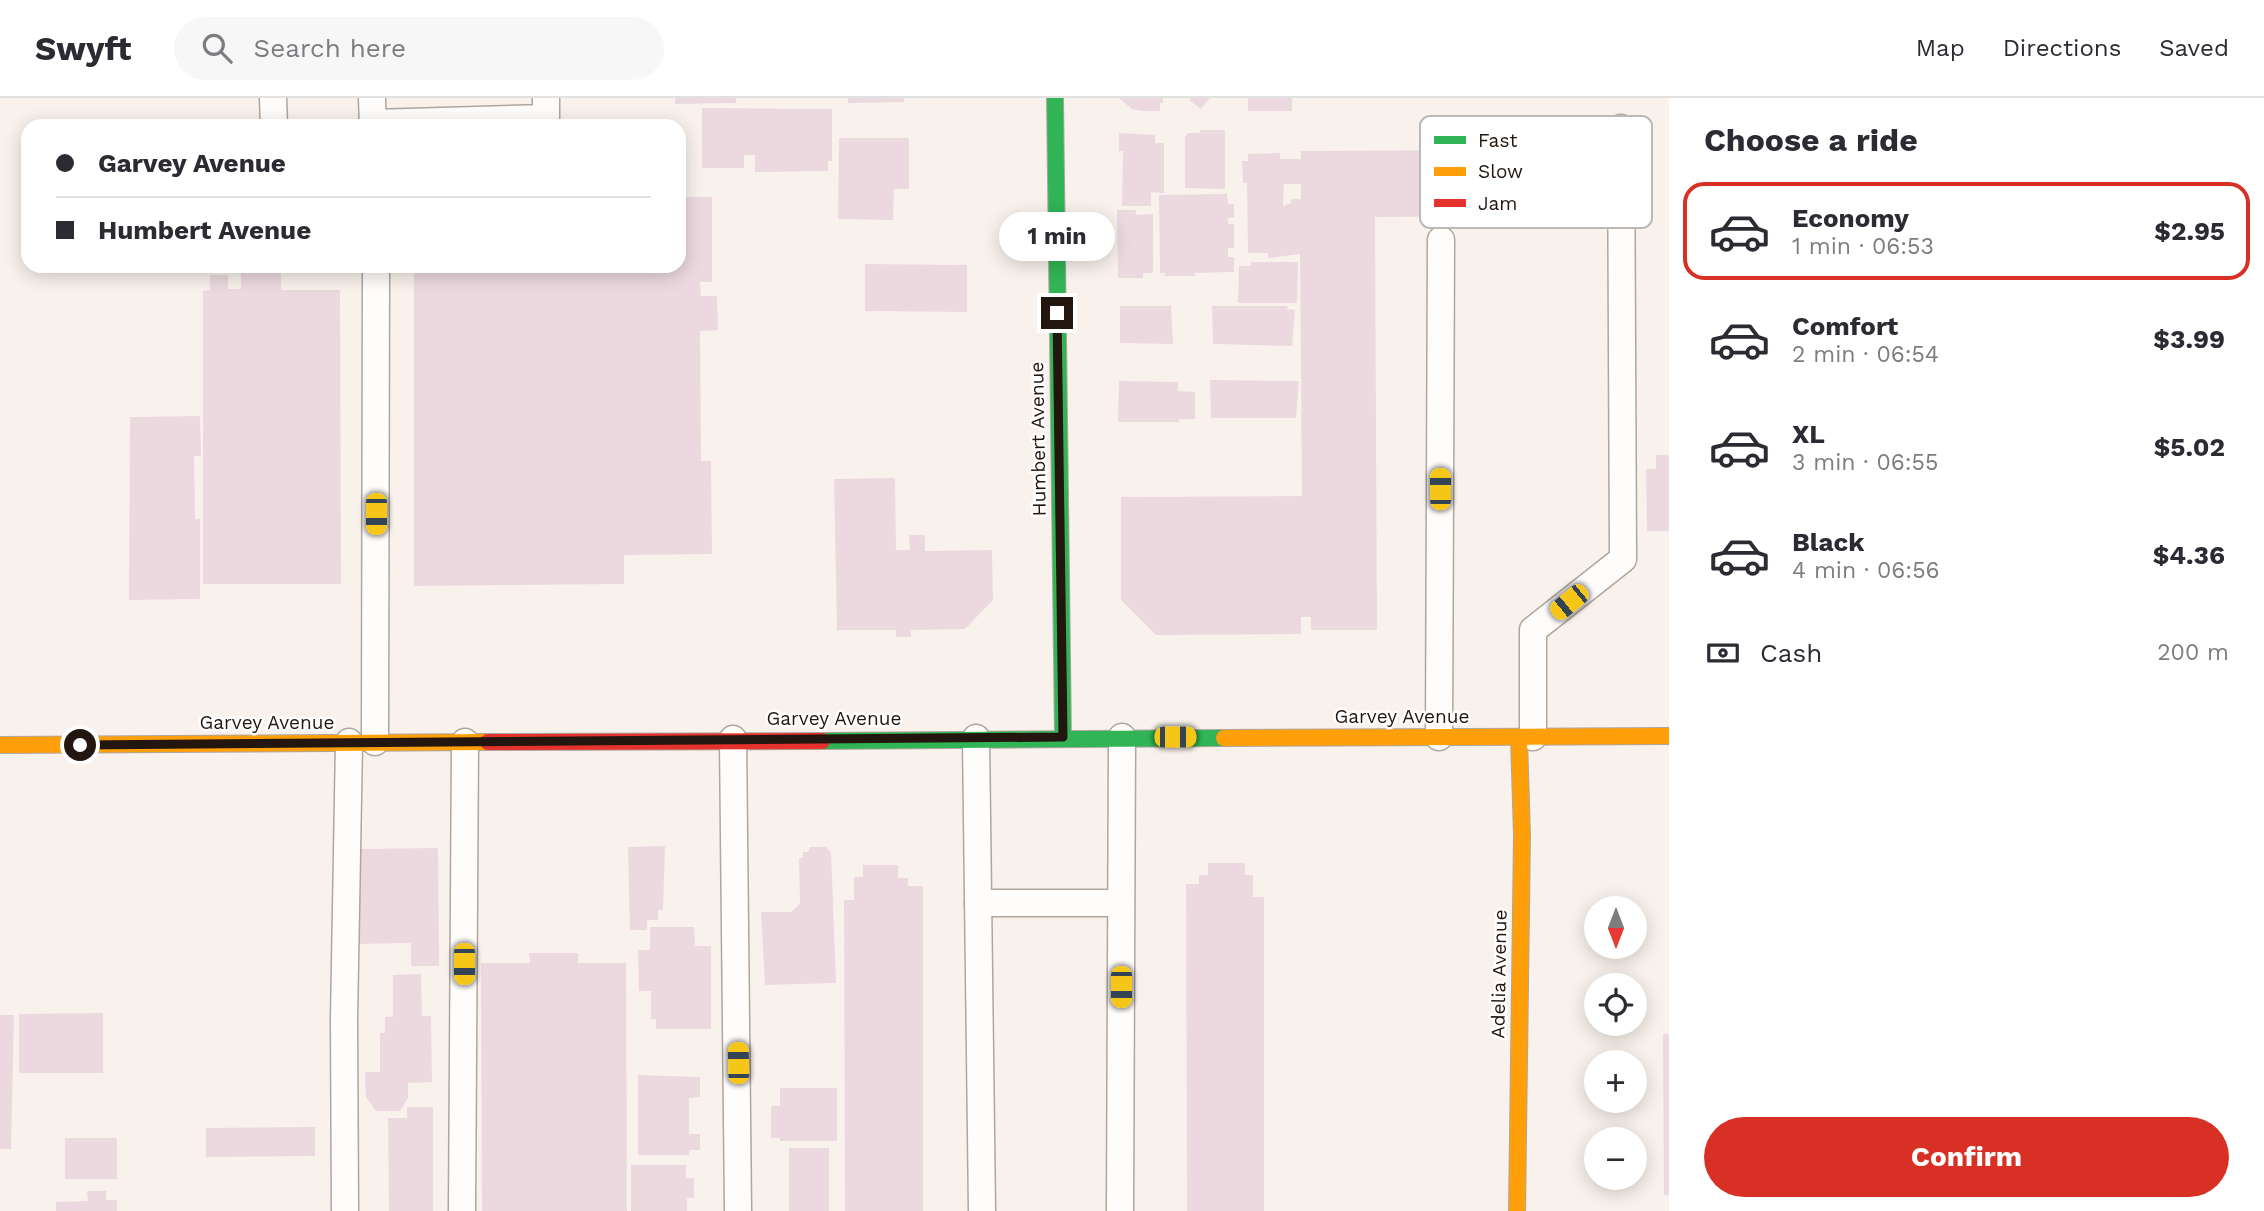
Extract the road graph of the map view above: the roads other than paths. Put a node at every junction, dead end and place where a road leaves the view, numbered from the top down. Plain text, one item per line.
1 (273, 98) edge
2 (546, 98) edge
3 (1055, 98) edge
4 (372, 116) edge
5 (274, 119) edge
6 (1621, 228) edge
7 (1441, 240) dead end
8 (376, 273) edge
9 (1669, 736) edge
10 (1063, 737) junction
11 (1122, 737) junction
12 (1439, 737) junction
13 (1526, 737) junction
14 (976, 738) junction
15 (733, 739) junction
16 (465, 741) junction
17 (362, 742) junction
18 (0, 745) edge
19 (978, 903) junction
20 (1121, 904) junction
21 (345, 1211) edge
22 (462, 1211) edge
23 (738, 1211) edge
24 (982, 1211) edge
25 (1121, 1211) edge
26 (1517, 1211) edge

1 - 5 lane
2 - 4 lane
3 - 10 main road, Humbert Avenue
6 - 13 lane
7 - 12 lane
8 - 17 lane
9 - 13 main road, Garvey Avenue
10 - 11 main road, Garvey Avenue
10 - 14 main road, Garvey Avenue
11 - 12 main road, Garvey Avenue
11 - 20 lane
12 - 13 main road, Garvey Avenue
13 - 26 main road, Adelia Avenue
14 - 15 main road, Garvey Avenue
14 - 19 lane
15 - 16 main road, Garvey Avenue
15 - 23 lane
16 - 17 main road, Garvey Avenue
16 - 22 lane
17 - 18 main road, Garvey Avenue
17 - 21 lane
19 - 20 lane
19 - 24 lane
20 - 25 lane

